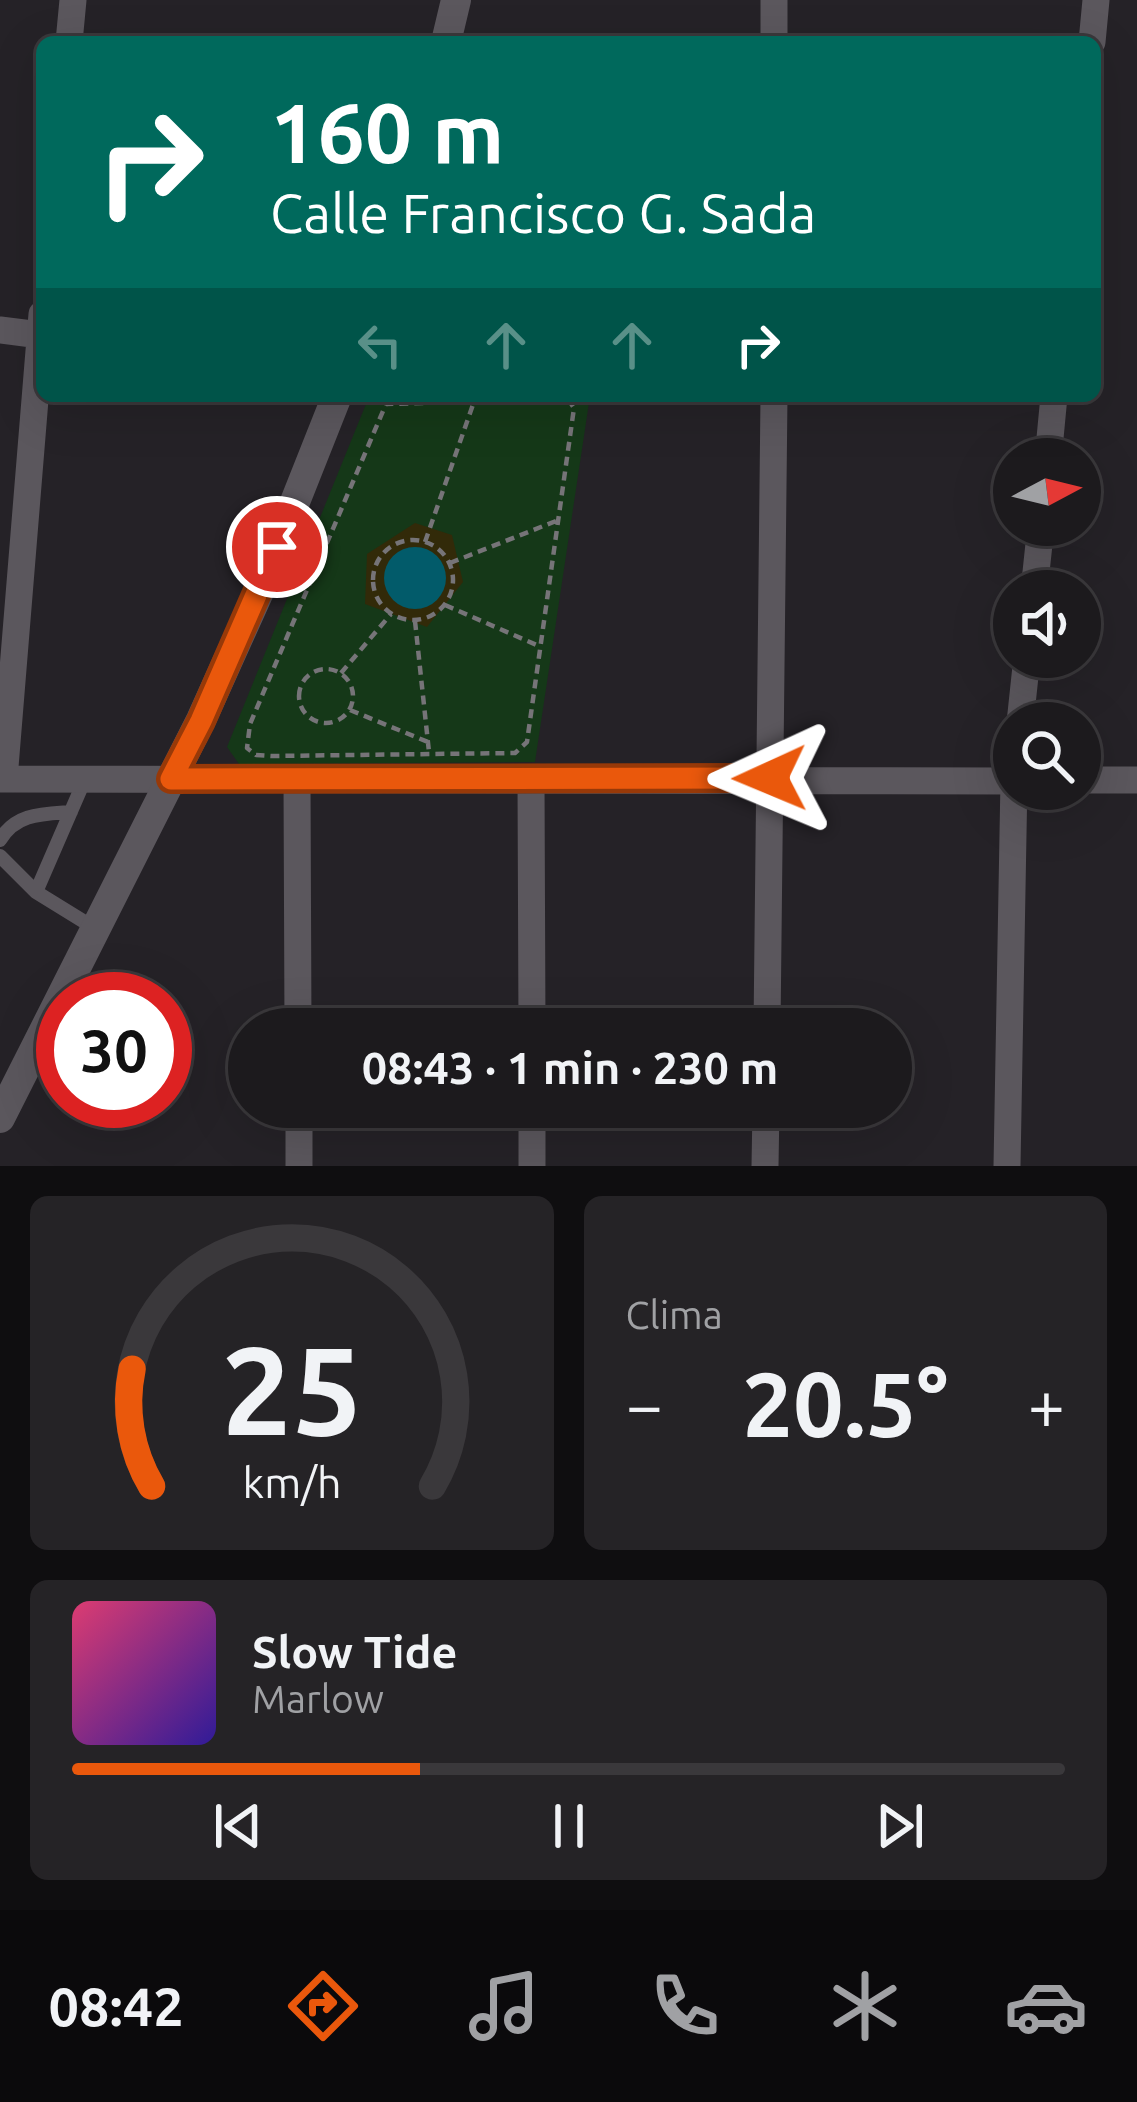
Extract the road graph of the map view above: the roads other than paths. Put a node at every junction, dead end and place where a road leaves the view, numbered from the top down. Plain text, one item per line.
1 (73, 0) edge
2 (456, 0) edge
3 (774, 0) edge
4 (1096, 0) edge
5 (69, 36) edge
6 (447, 36) edge
7 (774, 36) edge
8 (1093, 36) edge
9 (36, 325) edge
10 (0, 330) edge
11 (36, 382) edge
12 (335, 402) edge
13 (774, 402) edge
14 (1053, 402) edge
15 (1050, 438) edge
16 (770, 778) junction
17 (2, 779) edge
18 (86, 779) junction
19 (171, 779) junction
20 (1137, 779) edge
21 (1101, 780) edge
22 (297, 781) junction
23 (531, 781) junction
24 (993, 781) edge
25 (1013, 810) edge
26 (71, 812) junction
27 (0, 840) edge
28 (0, 856) edge
29 (36, 892) junction
30 (96, 929) junction
31 (298, 1008) edge
32 (532, 1008) edge
33 (766, 1008) edge
34 (0, 1118) edge
35 (299, 1128) edge
36 (532, 1128) edge
37 (766, 1128) edge
38 (299, 1166) edge
39 (532, 1166) edge
40 (765, 1166) edge
41 (1007, 1166) edge

1 - 5 street
2 - 6 street
3 - 7 street
4 - 8 street
9 - 10 street
11 - 17 street
12 - 19 street
13 - 16 street
14 - 15 street
16 - 23 street
16 - 24 street
16 - 33 street
17 - 18 street
18 - 19 street
18 - 26 lane
19 - 22 street
19 - 30 street
20 - 21 street
22 - 23 street
22 - 31 street
23 - 32 street
25 - 41 street
26 - 27 lane
26 - 29 lane
28 - 29 lane
29 - 30 lane
30 - 34 street
35 - 38 street
36 - 39 street
37 - 40 street

